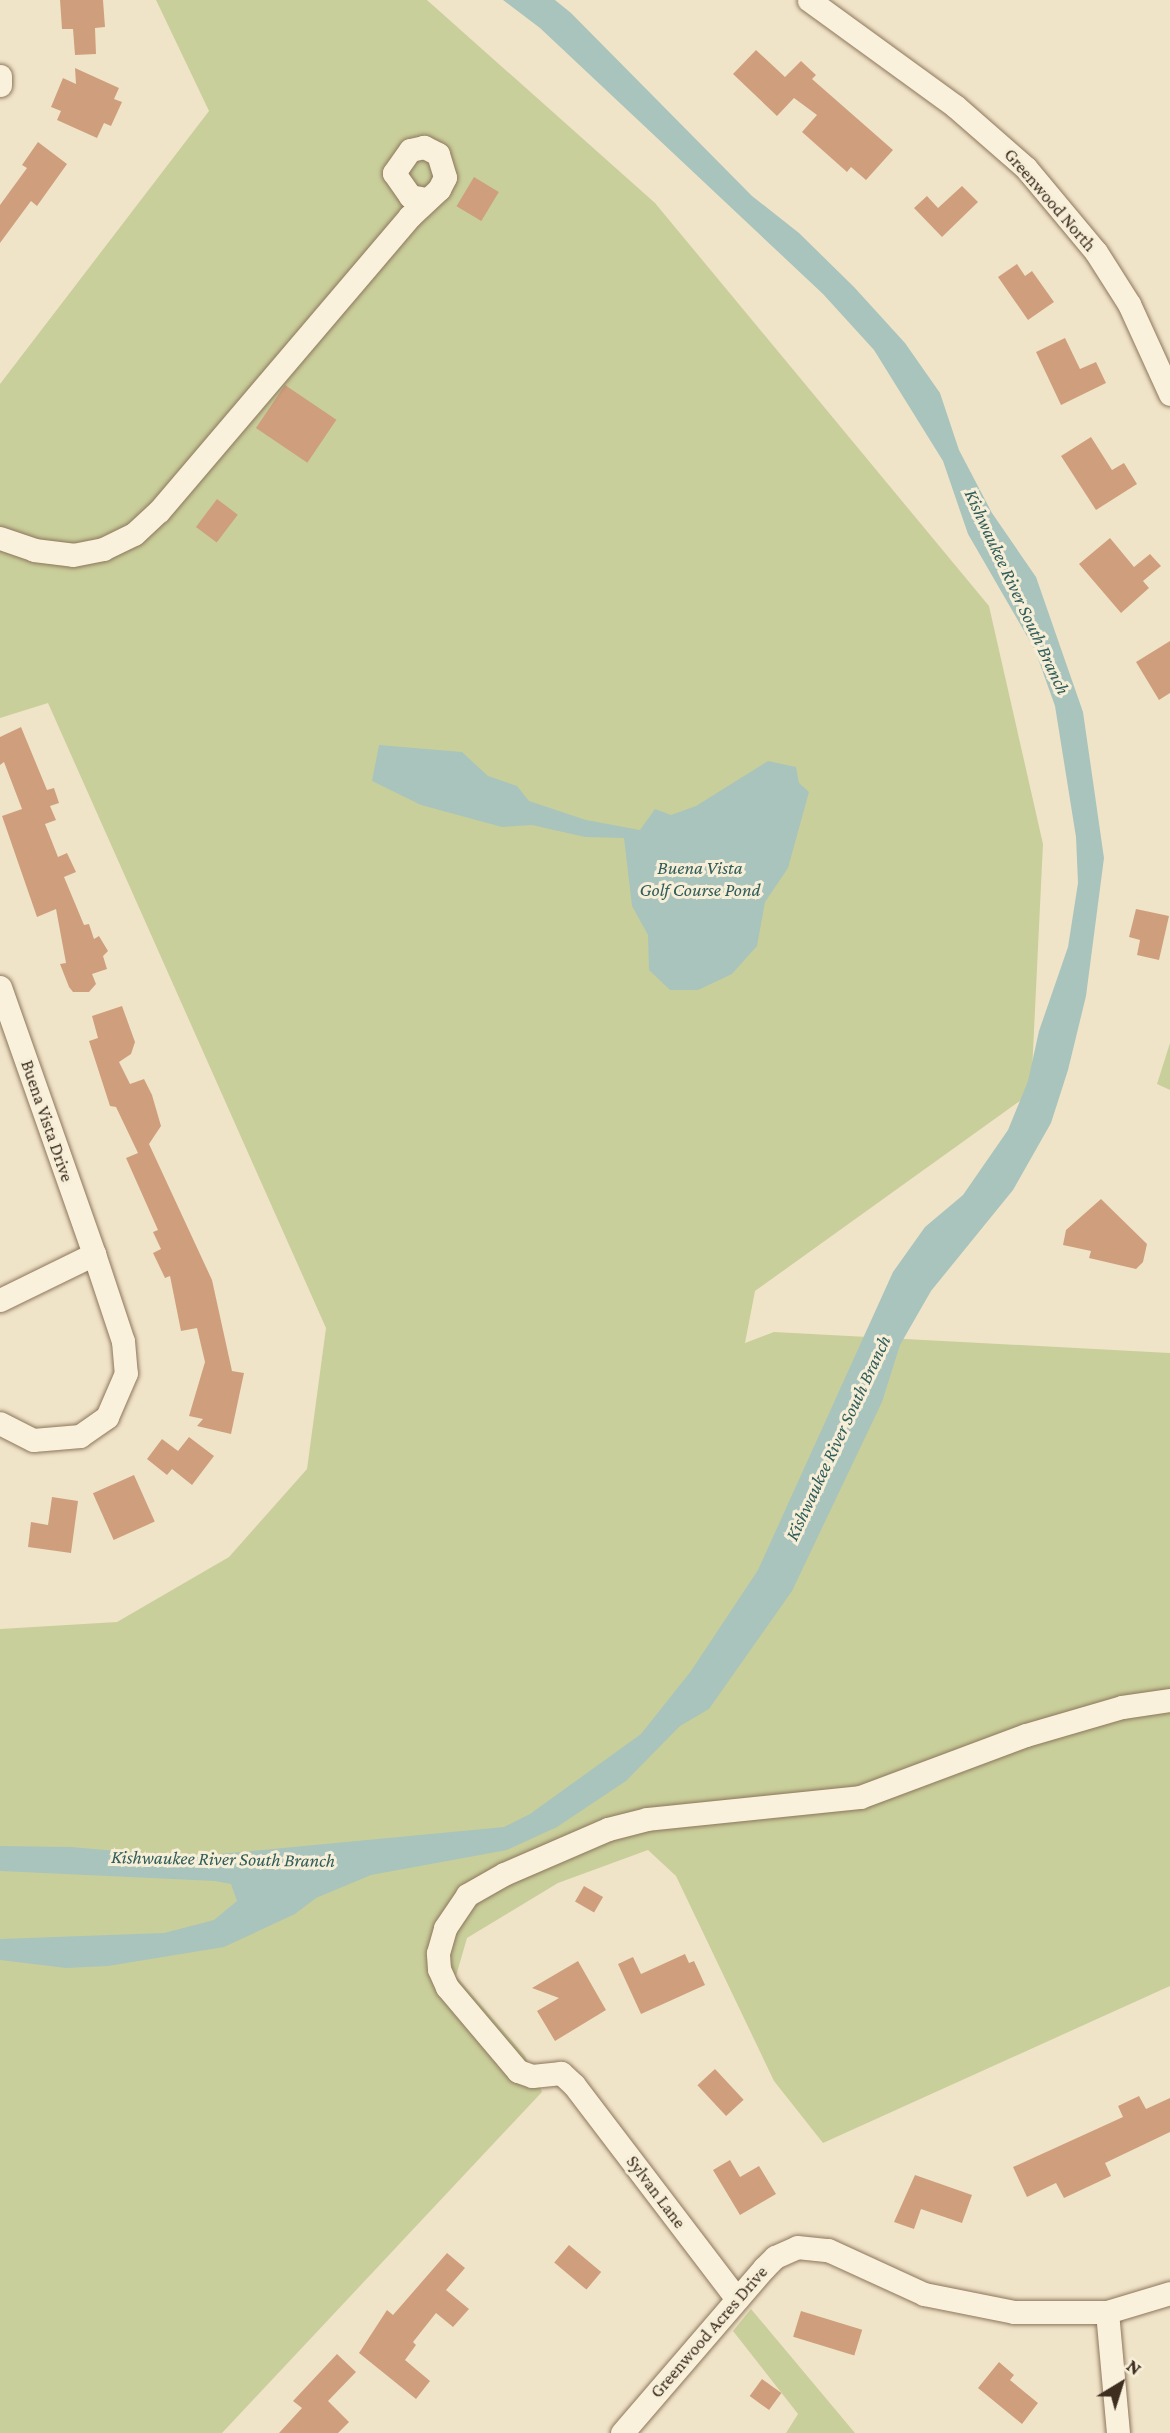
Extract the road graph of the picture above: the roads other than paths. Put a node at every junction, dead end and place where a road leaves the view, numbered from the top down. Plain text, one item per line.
1 (809, 0) edge
2 (0, 76) edge
3 (0, 85) edge
4 (426, 199) dead end
5 (1170, 394) edge
6 (0, 538) edge
7 (0, 987) edge
8 (94, 1254) junction
9 (0, 1300) edge
10 (0, 1423) edge
11 (1170, 1700) edge
12 (1170, 2293) edge
13 (737, 2299) junction
14 (1107, 2312) junction
15 (622, 2433) edge
16 (1118, 2433) edge

1 - 5 street, Greenwood North
2 - 3 street
4 - 6 street
7 - 8 street, Buena Vista Drive
8 - 9 street
8 - 10 street, Buena Vista Drive
11 - 13 street, Sylvan Lane
12 - 14 street, Greenwood Acres Drive
13 - 14 street, Greenwood Acres Drive
13 - 15 street, Greenwood Acres Drive
14 - 16 street

